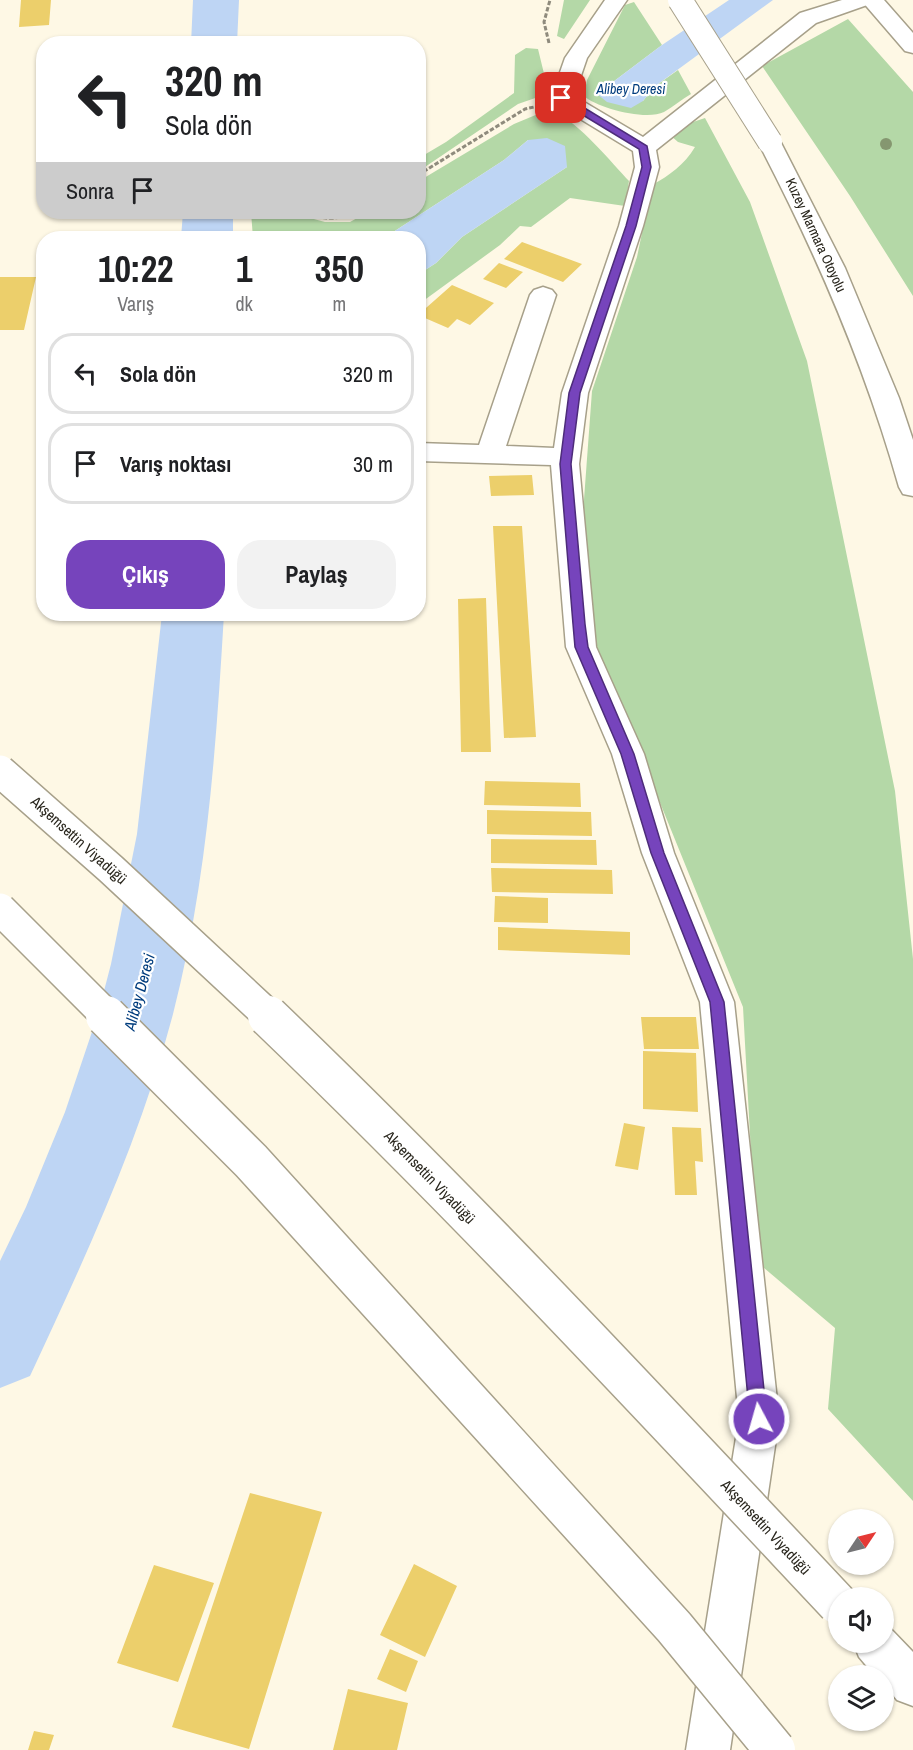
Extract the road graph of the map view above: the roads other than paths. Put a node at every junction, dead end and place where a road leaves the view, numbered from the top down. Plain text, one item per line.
1 (616, 0) edge
2 (680, 0) edge
3 (863, 0) edge
4 (872, 0) edge
5 (913, 46) edge
6 (644, 148) junction
7 (543, 295) dead end
8 (426, 452) edge
9 (490, 454) junction
10 (566, 456) junction
11 (913, 487) edge
12 (0, 771) edge
13 (0, 909) edge
14 (828, 1593) edge
15 (884, 1653) edge
16 (913, 1684) edge
17 (708, 1750) edge
18 (775, 1750) edge

1 - 6 main road
2 - 11 main road, Kuzey Marmara Otoyolu, bridge
3 - 6 main road
4 - 5 main road
6 - 10 main road
7 - 9 main road
8 - 9 main road
9 - 10 main road
10 - 17 main road
12 - 14 main road, Akşemsettin Viyadüğü, bridge
13 - 18 main road, bridge
15 - 16 main road

